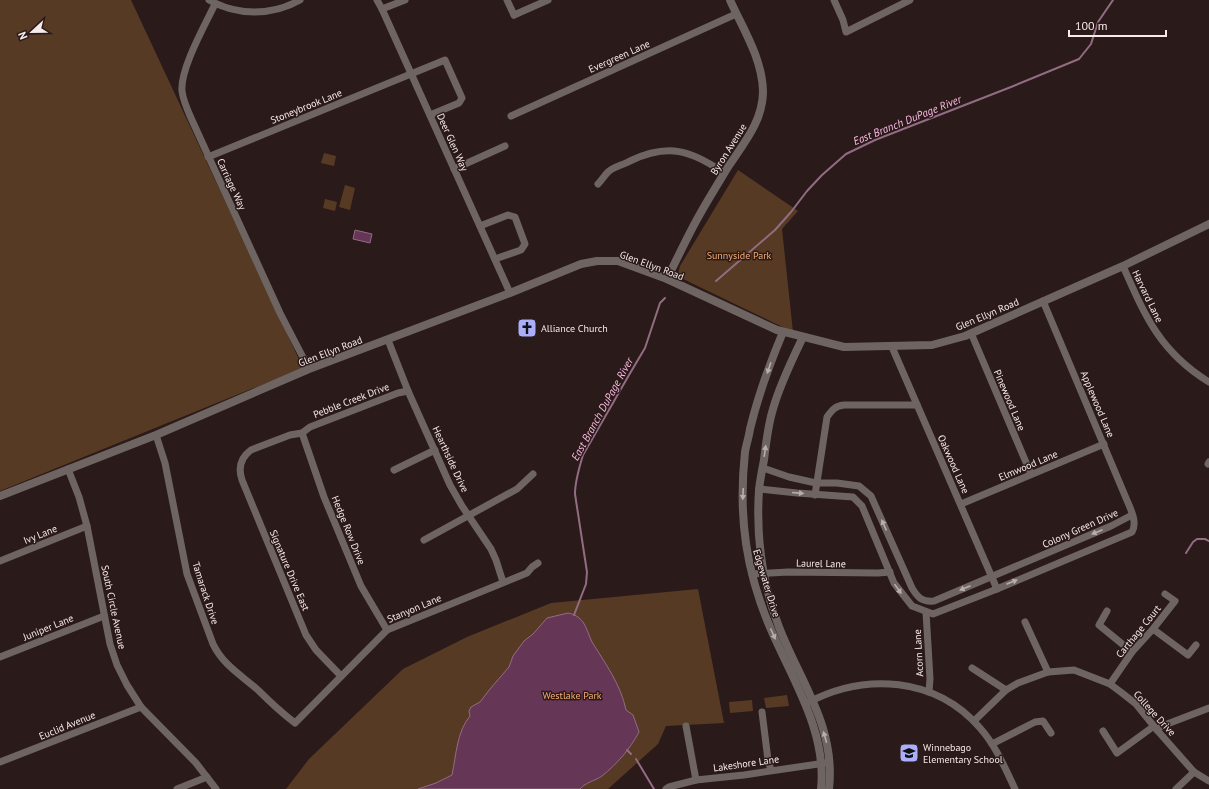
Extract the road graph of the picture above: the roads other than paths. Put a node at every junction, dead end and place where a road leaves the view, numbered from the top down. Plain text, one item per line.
1 (300, 0) edge
2 (377, 0) edge
3 (405, 0) edge
4 (507, 0) edge
5 (548, 0) edge
6 (730, 0) edge
7 (834, 0) edge
8 (910, 0) edge
9 (212, 2) edge
10 (382, 10) junction
11 (736, 14) junction
12 (411, 74) junction
13 (430, 115) junction
14 (511, 116) dead end
15 (505, 146) dead end
16 (208, 157) junction
17 (454, 169) junction
18 (724, 173) junction
19 (598, 184) dead end
20 (1209, 224) edge
21 (480, 226) junction
22 (495, 259) junction
23 (1123, 266) junction
24 (667, 278) junction
25 (510, 293) junction
26 (1043, 301) junction
27 (783, 332) junction
28 (971, 333) junction
29 (803, 337) junction
30 (388, 340) junction
31 (892, 347) junction
32 (309, 369) junction
33 (1209, 382) edge
34 (408, 391) junction
35 (917, 405) junction
36 (302, 433) junction
37 (156, 435) junction
38 (1104, 444) junction
39 (435, 450) junction
40 (240, 463) joint
41 (763, 468) junction
42 (68, 469) junction
43 (394, 470) dead end
44 (533, 474) dead end
45 (1031, 474) junction
46 (816, 483) junction
47 (759, 488) junction
48 (815, 495) junction
49 (0, 496) edge
50 (961, 504) junction
51 (469, 515) junction
52 (1132, 515) junction
53 (87, 526) junction
54 (424, 540) dead end
55 (0, 561) edge
56 (538, 563) dead end
57 (890, 572) junction
58 (763, 573) junction
59 (752, 574) junction
60 (992, 576) junction
61 (503, 582) junction
62 (997, 589) junction
63 (1164, 594) dead end
64 (926, 612) junction
65 (1107, 612) dead end
66 (104, 616) junction
67 (1025, 622) dead end
68 (1152, 629) junction
69 (387, 630) junction
70 (1196, 645) dead end
71 (1132, 652) junction
72 (0, 657) edge
73 (972, 668) dead end
74 (1048, 672) junction
75 (341, 676) junction
76 (1110, 684) junction
77 (1006, 690) junction
78 (929, 692) junction
79 (809, 702) junction
80 (141, 706) junction
81 (1209, 708) edge
82 (762, 712) dead end
83 (974, 721) junction
84 (295, 723) joint
85 (686, 726) dead end
86 (1155, 728) junction
87 (1103, 731) dead end
88 (1051, 733) dead end
89 (992, 744) junction
90 (0, 762) edge
91 (825, 763) junction
92 (771, 770) junction
93 (1194, 772) junction
94 (207, 777) junction
95 (696, 780) junction
96 (1209, 781) edge
97 (176, 789) edge
98 (216, 789) edge
99 (666, 789) edge
100 (820, 789) edge
101 (829, 789) edge
102 (1015, 789) edge
103 (1176, 789) edge

1 - 9 street
2 - 10 street, Deer Glen Way
3 - 10 street
4 - 5 street
6 - 11 street, Byron Avenue
7 - 8 street
9 - 16 street, Carriage Way
10 - 12 street, Deer Glen Way
11 - 14 street, Evergreen Lane
11 - 18 street, Byron Avenue
12 - 13 street, Deer Glen Way
12 - 13 street, Stoneybrook Lane
12 - 16 street, Stoneybrook Lane
13 - 17 street, Deer Glen Way
15 - 17 street
16 - 32 street, Carriage Way
17 - 21 street, Deer Glen Way
18 - 19 street
18 - 24 street, Byron Avenue
20 - 23 street, Glen Ellyn Road
21 - 22 street, Deer Glen Way
21 - 22 street
22 - 25 street, Deer Glen Way
23 - 26 street, Glen Ellyn Road
23 - 33 street, Harvard Lane
24 - 25 street, Glen Ellyn Road
24 - 27 street, Glen Ellyn Road
25 - 30 street, Glen Ellyn Road
26 - 28 street, Glen Ellyn Road
26 - 38 street, Applewood Lane
27 - 29 street, Glen Ellyn Road
27 -> 59 street, Edgewater Drive
28 - 31 street, Glen Ellyn Road
28 - 45 street, Pinewood Lane
29 - 31 street, Glen Ellyn Road
41 -> 29 street, Edgewater Drive
30 - 32 street, Glen Ellyn Road
30 - 34 street, Hearthside Drive
31 - 35 street, Oakwood Lane
32 - 37 street, Glen Ellyn Road
34 - 36 street, Pebble Creek Drive
34 - 39 street, Hearthside Drive
35 - 46 street
35 - 50 street, Oakwood Lane
36 - 40 street, Pebble Creek Drive
36 - 69 street, Hedge Row Drive
37 - 42 street, Glen Ellyn Road
37 - 84 street, Tamarack Drive
38 - 45 street, Elmwood Lane
38 - 52 street, Applewood Lane
39 - 43 street
39 - 51 street, Hearthside Drive
40 - 75 street, Signature Drive East
41 - 46 street, Colony Green Drive
41 - 47 street, Edgewater Drive
42 - 49 street, Glen Ellyn Road
42 - 53 street, South Circle Avenue
44 - 51 street
45 - 50 street, Elmwood Lane
46 - 48 street
60 -> 46 street, Colony Green Drive
47 -> 48 street
47 - 58 street, Edgewater Drive
48 - 57 street
50 - 60 street, Oakwood Lane
51 - 54 street
51 - 61 street, Hearthside Drive
52 -> 60 street, Colony Green Drive
62 -> 52 street, Colony Green Drive
53 - 55 street, Ivy Lane
53 - 66 street, South Circle Avenue
56 - 61 street, Stanyon Lane
57 - 58 street, Laurel Lane
57 -> 64 street
58 - 59 street, Laurel Lane
58 - 79 street, Edgewater Drive
59 -> 79 street, Edgewater Drive
60 - 62 street, Oakwood Lane
61 - 69 street, Stanyon Lane
62 - 64 street, Colony Green Drive
63 - 68 street, Carthage Court
64 - 78 street, Acorn Lane
65 - 71 street
66 - 72 street, Juniper Lane
66 - 80 street, South Circle Avenue
67 - 74 street
68 - 70 street
68 - 71 street, Carthage Court
69 - 75 street, Stanyon Lane
71 - 76 street, Carthage Court
73 - 77 street
74 - 76 street, College Drive
74 - 77 street, College Drive
75 - 84 street, Stanyon Lane
76 - 86 street, College Drive
77 - 83 street, College Drive
78 - 79 street
78 - 83 street
79 - 91 street, Edgewater Drive
80 - 90 street, Euclid Avenue
80 - 94 street, South Circle Avenue
81 - 86 street
82 - 92 street
83 - 89 street
85 - 95 street
86 - 87 street
86 - 93 street, College Drive
88 - 89 street
89 - 102 street
91 - 92 street, Lakeshore Lane
91 - 100 street, Edgewater Drive
91 - 101 street, Edgewater Drive
92 - 95 street, Lakeshore Lane
93 - 96 street, College Drive
93 - 103 street
94 - 97 street
94 - 98 street, South Circle Avenue
95 - 99 street, Lakeshore Lane

